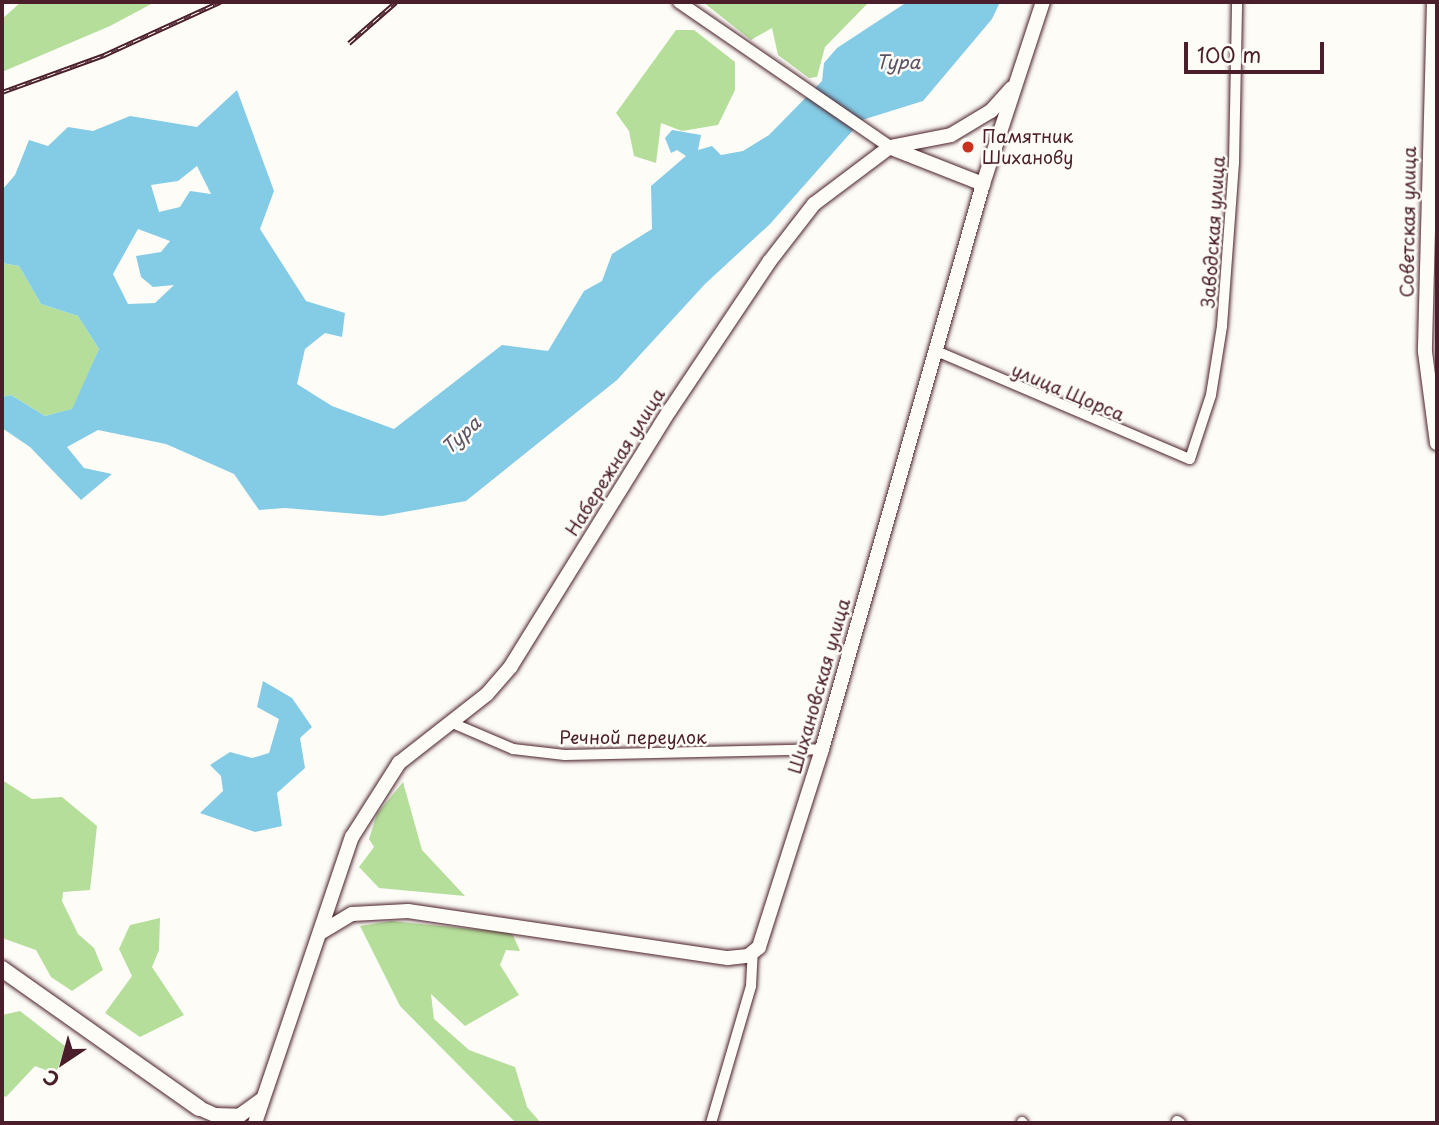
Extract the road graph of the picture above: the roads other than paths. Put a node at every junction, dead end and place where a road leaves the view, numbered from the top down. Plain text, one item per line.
1 (679, 2) edge
2 (1043, 2) edge
3 (1237, 2) edge
4 (1434, 2) edge
5 (1015, 84) junction
6 (890, 147) junction
7 (983, 184) junction
8 (934, 350) junction
9 (1437, 443) edge
10 (1190, 459) joint
11 (450, 722) junction
12 (822, 749) junction
13 (329, 905) junction
14 (352, 914) junction
15 (320, 933) junction
16 (753, 953) junction
17 (2, 969) edge
18 (268, 1090) junction
19 (199, 1108) junction
20 (209, 1123) edge
21 (255, 1123) edge
22 (711, 1123) edge

1 - 6 street
2 - 5 main road, Шихановская улица
3 - 10 street, Заводская улица
4 - 9 main road, Советская улица
5 - 6 main road, Набережная улица
5 - 7 main road, Шихановская улица
6 - 7 main road
6 - 11 main road, Набережная улица
7 - 8 main road, Шихановская улица
8 - 10 street, улица Щорса
8 - 12 main road, Шихановская улица
11 - 12 street, Речной переулок
11 - 13 main road, Набережная улица
12 - 16 main road, Шихановская улица
13 - 14 street
13 - 15 main road, Набережная улица
14 - 15 main road
14 - 16 main road
15 - 18 main road, Набережная улица
16 - 22 street
17 - 19 main road
18 - 19 main road
18 - 21 main road, Набережная улица
19 - 20 main road

